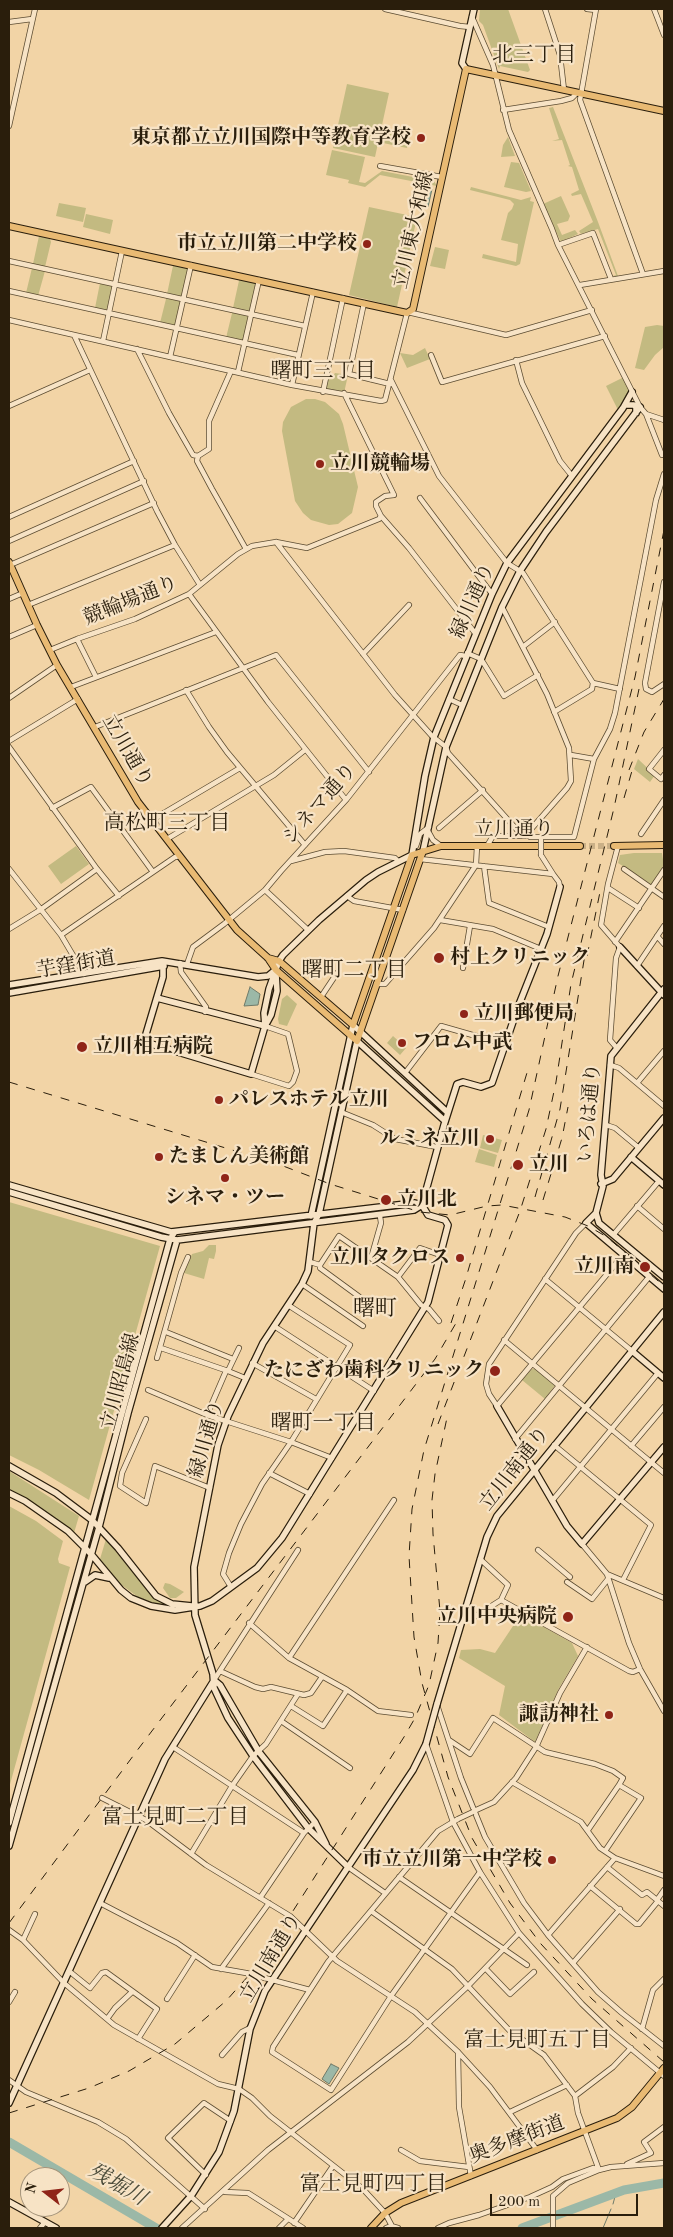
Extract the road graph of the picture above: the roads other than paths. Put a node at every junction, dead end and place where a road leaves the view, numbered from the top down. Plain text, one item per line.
1 (35, 9) edge
2 (385, 9) edge
3 (474, 9) edge
4 (545, 9) edge
5 (587, 9) edge
6 (654, 9) edge
7 (596, 10) edge
8 (472, 17) junction
9 (32, 20) junction
10 (9, 22) edge
11 (470, 27) junction
12 (664, 36) edge
13 (466, 69) junction
14 (494, 74) junction
15 (564, 90) junction
16 (578, 93) junction
17 (503, 110) junction
18 (664, 111) edge
19 (9, 126) edge
20 (380, 166) dead end
21 (442, 177) junction
22 (9, 226) edge
23 (558, 246) junction
24 (122, 251) junction
25 (9, 261) edge
26 (191, 265) junction
27 (664, 271) edge
28 (643, 274) junction
29 (611, 279) junction
30 (259, 280) junction
31 (115, 284) junction
32 (580, 285) junction
33 (9, 290) edge
34 (313, 292) junction
35 (183, 298) junction
36 (343, 298) junction
37 (364, 303) junction
38 (592, 310) junction
39 (109, 313) junction
40 (252, 313) junction
41 (407, 314) junction
42 (9, 320) edge
43 (305, 326) junction
44 (176, 328) junction
45 (74, 335) junction
46 (605, 336) junction
47 (103, 341) junction
48 (244, 343) junction
49 (137, 349) junction
50 (431, 354) dead end
51 (298, 355) junction
52 (172, 357) junction
53 (516, 360) junction
54 (90, 370) junction
55 (231, 371) junction
56 (238, 372) junction
57 (390, 382) junction
58 (292, 385) junction
59 (323, 392) junction
60 (632, 392) junction
61 (344, 393) junction
62 (625, 405) junction
63 (9, 406) edge
64 (640, 407) junction
65 (636, 413) junction
66 (646, 414) junction
67 (664, 420) edge
68 (662, 455) dead end
69 (198, 456) junction
70 (134, 461) junction
71 (664, 474) edge
72 (572, 476) junction
73 (144, 482) junction
74 (420, 498) dead end
75 (154, 503) junction
76 (381, 516) junction
77 (9, 517) edge
78 (9, 542) edge
79 (276, 542) junction
80 (175, 545) junction
81 (246, 549) junction
82 (507, 563) junction
83 (9, 564) edge
84 (520, 571) junction
85 (664, 582) edge
86 (200, 585) junction
87 (23, 594) junction
88 (189, 594) junction
89 (492, 594) junction
90 (9, 599) edge
91 (28, 605) junction
92 (409, 605) dead end
93 (502, 607) junction
94 (555, 622) junction
95 (36, 625) junction
96 (216, 632) junction
97 (475, 633) junction
98 (9, 637) edge
99 (77, 638) junction
100 (524, 646) junction
101 (50, 650) junction
102 (362, 654) junction
103 (466, 655) junction
104 (480, 659) junction
105 (57, 665) junction
106 (243, 668) junction
107 (538, 675) junction
108 (96, 677) junction
109 (593, 683) junction
110 (664, 684) edge
111 (71, 687) junction
112 (620, 689) junction
113 (186, 690) junction
114 (9, 698) edge
115 (78, 699) junction
116 (449, 699) junction
117 (462, 705) junction
118 (554, 712) junction
119 (413, 716) junction
120 (94, 727) junction
121 (434, 737) junction
122 (9, 741) edge
123 (9, 747) edge
124 (446, 747) junction
125 (306, 750) junction
126 (664, 750) edge
127 (570, 755) junction
128 (594, 759) junction
129 (240, 768) junction
130 (369, 772) junction
131 (663, 778) edge
132 (254, 786) junction
133 (483, 790) junction
134 (346, 800) junction
135 (664, 800) edge
136 (52, 808) junction
137 (152, 820) junction
138 (439, 828) dead end
139 (428, 829) junction
140 (528, 833) junction
141 (641, 834) dead end
142 (518, 836) junction
143 (541, 838) junction
144 (166, 839) junction
145 (305, 845) junction
146 (664, 845) edge
147 (441, 846) junction
148 (477, 846) junction
149 (487, 846) junction
150 (580, 846) tunnel mouth
151 (616, 846) joint
152 (423, 851) junction
153 (412, 855) junction
154 (180, 856) junction
155 (420, 859) junction
156 (290, 861) junction
157 (398, 861) junction
158 (476, 865) junction
159 (484, 866) junction
160 (9, 869) edge
161 (97, 869) junction
162 (624, 869) dead end
163 (664, 870) edge
164 (153, 872) junction
165 (553, 874) junction
166 (560, 887) joint
167 (608, 888) junction
168 (652, 888) junction
169 (264, 890) junction
170 (119, 896) junction
171 (347, 896) junction
172 (664, 897) edge
173 (395, 908) junction
174 (639, 908) junction
175 (40, 910) junction
176 (403, 910) junction
177 (228, 920) junction
178 (440, 920) junction
179 (470, 926) junction
180 (664, 926) edge
181 (549, 927) junction
182 (9, 929) edge
183 (308, 930) junction
184 (61, 935) junction
185 (657, 936) junction
186 (615, 942) junction
187 (664, 944) edge
188 (620, 947) junction
189 (541, 949) junction
190 (268, 958) junction
191 (279, 961) junction
192 (181, 963) junction
193 (162, 964) junction
194 (147, 966) junction
195 (637, 966) junction
196 (463, 968) dead end
197 (276, 970) junction
198 (337, 973) dead end
199 (84, 974) junction
200 (376, 984) junction
201 (9, 986) edge
202 (664, 992) edge
203 (9, 993) edge
204 (320, 997) junction
205 (157, 998) junction
206 (205, 1012) junction
207 (353, 1025) junction
208 (265, 1026) junction
209 (359, 1031) junction
210 (350, 1035) junction
211 (357, 1041) junction
212 (504, 1044) junction
213 (616, 1047) junction
214 (664, 1051) edge
215 (660, 1057) junction
216 (664, 1061) edge
217 (610, 1065) junction
218 (404, 1073) junction
219 (251, 1074) junction
220 (637, 1083) junction
221 (664, 1106) edge
222 (341, 1112) junction
223 (448, 1112) junction
224 (664, 1118) edge
225 (445, 1121) junction
226 (606, 1125) junction
227 (438, 1147) junction
228 (639, 1148) junction
229 (631, 1157) junction
230 (603, 1182) junction
231 (662, 1183) edge
232 (9, 1185) edge
233 (9, 1192) edge
234 (422, 1205) junction
235 (637, 1206) junction
236 (596, 1213) junction
237 (319, 1214) junction
238 (311, 1216) junction
239 (380, 1216) junction
240 (314, 1223) junction
241 (586, 1223) junction
242 (664, 1229) edge
243 (175, 1232) junction
244 (614, 1234) junction
245 (174, 1239) junction
246 (440, 1255) junction
247 (623, 1255) junction
248 (188, 1257) dead end
249 (371, 1258) junction
250 (310, 1262) junction
251 (320, 1265) junction
252 (398, 1277) junction
253 (649, 1277) junction
254 (664, 1277) edge
255 (545, 1279) junction
256 (302, 1284) junction
257 (664, 1289) edge
258 (288, 1305) junction
259 (425, 1307) junction
260 (580, 1307) junction
261 (376, 1309) dead end
262 (664, 1312) edge
263 (439, 1321) dead end
264 (274, 1326) junction
265 (363, 1326) dead end
266 (606, 1329) junction
267 (166, 1332) junction
268 (504, 1340) junction
269 (161, 1348) junction
270 (239, 1348) dead end
271 (632, 1351) junction
272 (157, 1358) dead end
273 (233, 1359) junction
274 (252, 1363) junction
275 (532, 1363) junction
276 (336, 1367) junction
277 (227, 1371) junction
278 (658, 1373) junction
279 (245, 1378) junction
280 (664, 1378) edge
281 (559, 1385) junction
282 (148, 1390) dead end
283 (374, 1391) junction
284 (316, 1399) junction
285 (497, 1406) junction
286 (585, 1407) junction
287 (664, 1407) edge
288 (207, 1415) junction
289 (146, 1419) dead end
290 (226, 1421) junction
291 (612, 1429) junction
292 (515, 1439) junction
293 (291, 1442) junction
294 (554, 1445) junction
295 (632, 1446) junction
296 (664, 1447) edge
297 (332, 1458) junction
298 (652, 1463) junction
299 (9, 1466) edge
300 (581, 1467) junction
301 (533, 1470) junction
302 (269, 1473) junction
303 (664, 1473) edge
304 (210, 1488) junction
305 (9, 1493) edge
306 (310, 1494) junction
307 (394, 1500) dead end
308 (620, 1500) junction
309 (552, 1501) junction
310 (92, 1520) junction
311 (99, 1527) junction
312 (582, 1544) junction
313 (85, 1548) junction
314 (298, 1550) dead end
315 (538, 1550) dead end
316 (91, 1554) junction
317 (480, 1559) junction
318 (570, 1577) dead end
319 (608, 1577) junction
320 (109, 1578) junction
321 (623, 1580) junction
322 (567, 1582) dead end
323 (83, 1584) junction
324 (232, 1587) junction
325 (664, 1598) edge
326 (501, 1600) junction
327 (195, 1606) junction
328 (462, 1619) junction
329 (249, 1623) junction
330 (587, 1647) junction
331 (289, 1658) junction
332 (640, 1669) junction
333 (220, 1670) junction
334 (322, 1677) junction
335 (214, 1680) junction
336 (347, 1690) junction
337 (298, 1694) junction
338 (436, 1704) junction
339 (291, 1706) junction
340 (664, 1711) edge
341 (411, 1715) dead end
342 (281, 1721) junction
343 (448, 1740) junction
344 (426, 1744) junction
345 (173, 1747) junction
346 (536, 1747) junction
347 (259, 1752) junction
348 (253, 1756) junction
349 (350, 1768) dead end
350 (512, 1782) junction
351 (619, 1785) junction
352 (232, 1786) junction
353 (102, 1798) dead end
354 (474, 1811) junction
355 (139, 1817) junction
356 (456, 1820) junction
357 (315, 1822) junction
358 (9, 1823) edge
359 (588, 1830) junction
360 (306, 1831) junction
361 (9, 1846) edge
362 (328, 1848) junction
363 (605, 1851) junction
364 (191, 1854) junction
365 (615, 1858) junction
366 (348, 1867) junction
367 (607, 1867) junction
368 (480, 1872) junction
369 (664, 1876) edge
370 (399, 1877) junction
371 (590, 1886) junction
372 (664, 1890) edge
373 (385, 1893) junction
374 (260, 1898) junction
375 (657, 1901) junction
376 (100, 1903) junction
377 (269, 1903) junction
378 (664, 1906) edge
379 (620, 1909) junction
380 (371, 1911) junction
381 (451, 1913) junction
382 (35, 1914) dead end
383 (9, 1930) edge
384 (306, 1930) junction
385 (519, 1933) junction
386 (548, 1935) junction
387 (23, 1940) junction
388 (505, 1949) junction
389 (424, 1950) junction
390 (196, 1955) junction
391 (333, 1957) junction
392 (573, 1963) junction
393 (527, 1965) dead end
394 (222, 1969) junction
395 (486, 1969) junction
396 (69, 1971) junction
397 (534, 1972) dead end
398 (664, 1979) edge
399 (271, 1980) junction
400 (64, 1983) junction
401 (469, 1986) junction
402 (310, 1990) junction
403 (15, 1992) dead end
404 (132, 1992) junction
405 (391, 1996) junction
406 (167, 1999) dead end
407 (9, 2002) edge
408 (107, 2020) junction
409 (428, 2024) junction
410 (250, 2028) junction
411 (642, 2029) junction
412 (138, 2039) junction
413 (664, 2046) edge
414 (630, 2048) junction
415 (458, 2052) junction
416 (222, 2055) dead end
417 (663, 2072) edge
418 (9, 2080) edge
419 (18, 2085) junction
420 (567, 2085) junction
421 (239, 2089) junction
422 (331, 2090) junction
423 (575, 2096) junction
424 (338, 2097) junction
425 (9, 2103) edge
426 (510, 2112) junction
427 (231, 2121) junction
428 (663, 2130) edge
429 (586, 2131) junction
430 (291, 2132) junction
431 (400, 2150) dead end
432 (536, 2150) junction
433 (664, 2163) edge
434 (332, 2166) junction
435 (469, 2166) junction
436 (611, 2167) junction
437 (599, 2170) junction
438 (206, 2175) junction
439 (471, 2176) junction
440 (224, 2192) junction
441 (191, 2196) junction
442 (9, 2202) edge
443 (205, 2209) junction
444 (385, 2213) junction
445 (288, 2219) junction
446 (45, 2222) junction
447 (294, 2223) junction
448 (163, 2227) edge
449 (392, 2227) edge
450 (553, 2227) edge
451 (40, 2228) edge
452 (56, 2228) edge
453 (182, 2228) edge
454 (279, 2228) edge
455 (302, 2228) edge
456 (371, 2228) edge
457 (386, 2228) edge
458 (398, 2228) edge
459 (438, 2228) edge

1 - 9 street
2 - 11 street
3 - 8 street
4 - 15 street
5 - 7 street
6 - 12 street
7 - 16 street
8 - 11 street
8 - 14 street
9 - 10 street
9 - 19 street
11 - 13 street
13 - 14 main road
13 - 21 main road, 立川東大和線
14 - 15 main road
14 - 17 street
15 - 16 main road
16 - 17 street
16 - 18 main road
16 - 28 street
17 - 23 street
20 - 21 street
21 - 41 main road, 立川東大和線
22 - 24 main road, 立川東大和線
23 - 29 street
23 - 32 street
24 - 26 main road, 立川東大和線
24 - 31 street
25 - 31 street
26 - 30 main road, 立川東大和線
26 - 35 street
27 - 28 street
28 - 29 street
29 - 32 street
30 - 34 main road, 立川東大和線
30 - 40 street
31 - 35 street
31 - 39 street
32 - 38 street
33 - 39 street
34 - 36 main road, 立川東大和線
34 - 43 street
35 - 40 street
35 - 44 street
36 - 37 main road, 立川東大和線
36 - 59 street
37 - 41 main road, 立川東大和線
37 - 57 street
38 - 41 street
38 - 46 street
39 - 44 street
39 - 47 street
40 - 43 street
40 - 48 street
41 - 57 street
42 - 45 street
43 - 51 street
44 - 48 street
44 - 52 street
45 - 47 street
45 - 54 street
46 - 53 street
46 - 60 street
47 - 49 street
48 - 51 street
48 - 56 street
49 - 52 street
49 - 69 street
50 - 53 street
51 - 58 street
52 - 55 street
53 - 72 street
54 - 63 street
54 - 70 street
55 - 56 street
55 - 69 street
56 - 58 street
57 - 61 street
57 - 82 street
58 - 59 street
59 - 61 street
60 - 62 street, 緑川通り
60 - 64 street
61 - 76 street
62 - 65 street
62 - 72 street, 緑川通り
64 - 65 street, 緑川通り
64 - 66 street
65 - 84 street, 緑川通り
66 - 67 street
66 - 68 street
69 - 81 street
70 - 73 street
70 - 77 street
71 - 112 street
72 - 82 street, 緑川通り
73 - 75 street
73 - 78 street
74 - 89 street
75 - 80 street
75 - 83 street
76 - 79 street, 競輪場通り
76 - 97 street
79 - 81 street, 競輪場通り
79 - 102 street
80 - 86 street
80 - 91 street
81 - 86 street, 競輪場通り
82 - 84 street
82 - 89 street, 緑川通り
83 - 87 main road, 立川通り
84 - 93 street, 緑川通り
84 - 94 street
85 - 110 street
86 - 88 street, 競輪場通り
87 - 90 street
87 - 91 main road, 立川通り
88 - 96 street
88 - 99 street, 競輪場通り
89 - 97 street, 緑川通り
91 - 95 main road, 立川通り
92 - 102 street
93 - 100 street
93 - 104 street, 緑川通り
94 - 100 street
94 - 109 street
95 - 98 street
95 - 101 main road, 立川通り
96 - 106 street
96 - 108 street
97 - 103 street, 緑川通り
99 - 101 street, 競輪場通り
99 - 108 street
100 - 107 street
101 - 105 main road, 立川通り
102 - 119 street
103 - 104 street
103 - 116 street, 緑川通り
103 - 119 street, シネマ通り
104 - 107 street
104 - 117 street, 緑川通り
105 - 111 main road, 立川通り
105 - 114 street
106 - 113 street
106 - 125 street
106 - 130 street
107 - 118 street
108 - 111 street
109 - 112 street
109 - 118 street
111 - 115 main road, 立川通り
112 - 128 street
113 - 120 street
113 - 129 street
115 - 120 main road, 立川通り
115 - 122 street
116 - 117 street
116 - 121 street, 緑川通り
117 - 124 street, 緑川通り
118 - 127 street
119 - 121 street
119 - 130 street, シネマ通り
120 - 137 main road, 立川通り
121 - 124 street
121 - 153 street, 緑川通り
123 - 136 street
124 - 133 street
124 - 139 street, 緑川通り
125 - 132 street
125 - 134 street
126 - 131 street
127 - 128 street
127 - 140 street
128 - 143 street
129 - 132 street
129 - 137 street
130 - 134 street, シネマ通り
132 - 144 street
132 - 145 street
133 - 138 street
133 - 142 street
134 - 145 street, シネマ通り
135 - 141 street
136 - 161 street
136 - 164 street
137 - 144 main road, 立川通り
139 - 147 street
139 - 152 street, 緑川通り
139 - 153 street
140 - 142 street
140 - 143 street
142 - 149 street
143 - 165 street, bridge
144 - 154 main road, 立川通り
145 - 156 street, シネマ通り
146 - 151 main road
147 - 148 main road, 立川通り
147 - 152 main road, 立川通り
148 - 149 main road, 立川通り
148 - 158 street
149 - 150 main road, 立川通り
151 - 167 street
152 - 153 main road, 立川通り
152 - 155 main road
153 - 157 street, 立川通り
153 - 173 main road
154 - 164 street
154 - 177 main road, 立川通り
155 - 158 street
155 - 176 main road
156 - 157 street
156 - 169 street, シネマ通り
157 - 171 street, 立川通り
158 - 159 street
158 - 178 street
159 - 165 street
159 - 181 street
160 - 175 street
161 - 170 street
161 - 175 street
162 - 168 street
163 - 168 street
164 - 170 street
165 - 166 street
166 - 181 street
167 - 174 street
167 - 186 street
168 - 172 street
168 - 174 street
169 - 177 street, シネマ通り
169 - 183 street
170 - 184 street
171 - 173 street
171 - 183 street, 立川通り
173 - 176 street
173 - 207 main road
174 - 186 street
175 - 182 street
175 - 184 street
176 - 200 main road
177 - 190 main road, 立川通り
177 - 192 street, シネマ通り
178 - 179 street
178 - 200 street
179 - 189 street
179 - 196 street
180 - 185 street
181 - 189 street
183 - 191 street, 立川通り
184 - 199 street
185 - 187 street
185 - 195 street
186 - 188 street
188 - 195 street
188 - 213 street
189 - 212 street
190 - 191 main road
190 - 197 main road
191 - 197 street
191 - 204 main road
192 - 193 street
192 - 197 street
192 - 206 street
193 - 194 street
193 - 205 street
194 - 199 street, 芋窪街道
194 - 203 street, 芋窪街道
195 - 202 street
197 - 208 street
197 - 210 main road
198 - 204 street
199 - 201 street, 芋窪街道
200 - 209 main road
202 - 213 street
204 - 207 main road
205 - 206 street
205 - 219 street
206 - 208 street
207 - 209 street
207 - 210 street
208 - 219 street
208 - 219 street
209 - 211 main road
209 - 218 street
210 - 211 main road
210 - 238 street
211 - 222 street
211 - 225 street
212 - 218 street
212 - 223 street
213 - 217 street, いろは通り
214 - 215 street
215 - 216 street
215 - 220 street
217 - 220 street
217 - 226 street, いろは通り
218 - 223 street
220 - 221 street
222 - 227 street
222 - 237 street
223 - 225 street
224 - 228 street
225 - 227 street
226 - 228 street
226 - 230 street, いろは通り
227 - 234 street
228 - 229 street
229 - 230 street
229 - 231 street
230 - 236 street
230 - 241 street
231 - 235 street
232 - 243 street
233 - 245 street
234 - 237 street
234 - 239 street
234 - 246 street
235 - 242 street
235 - 244 street
236 - 241 street
236 - 244 street
237 - 238 street
237 - 240 street
238 - 240 street
238 - 243 street
239 - 240 street
239 - 249 street
240 - 245 street
240 - 250 street, 緑川通り
241 - 247 street
241 - 255 street
243 - 245 street
244 - 254 street
245 - 310 street, 立川昭島線
245 - 311 street, 立川昭島線
246 - 252 street
246 - 259 street
247 - 253 street
247 - 260 street
248 - 267 street
249 - 251 street
249 - 252 street
250 - 251 street
250 - 256 street, 緑川通り
251 - 261 street
252 - 259 street
253 - 257 street
253 - 266 street
255 - 260 street
255 - 268 street
256 - 258 street, 緑川通り
256 - 265 street
258 - 264 street, 緑川通り
258 - 276 street
259 - 263 street
259 - 283 street
260 - 266 street
260 - 275 street
262 - 271 street, 立川南通り
264 - 274 street, 緑川通り
264 - 276 street
266 - 271 street
266 - 281 street
267 - 269 street
267 - 273 street
268 - 275 street
268 - 285 street
269 - 272 street
269 - 277 street
270 - 273 street
271 - 278 street
271 - 286 street, 立川南通り
273 - 277 street
274 - 279 street, 緑川通り
274 - 284 street
275 - 281 street
275 - 285 street
276 - 283 street
276 - 284 street
277 - 279 street
277 - 288 street
278 - 280 street
278 - 291 street
279 - 290 street, 緑川通り
281 - 286 street
281 - 292 street
282 - 288 street
283 - 297 street
284 - 293 street
285 - 292 street
286 - 291 street
286 - 294 street, 立川南通り
287 - 295 street
288 - 290 street
289 - 304 street
290 - 293 street
290 - 304 street, 緑川通り
291 - 295 street
291 - 300 street
292 - 301 street
293 - 297 street
293 - 302 street
294 - 300 street
294 - 301 street, 立川南通り
295 - 298 street
296 - 298 street
297 - 306 street
298 - 303 street
298 - 308 street
299 - 310 street
300 - 308 street
300 - 309 street
301 - 309 street
301 - 317 street, 立川南通り
302 - 306 street
302 - 324 street
304 - 327 street, 緑川通り
305 - 313 street
306 - 324 street
307 - 331 street
308 - 312 street
308 - 321 street
309 - 312 street
310 - 311 street
310 - 313 street, 立川昭島線
311 - 316 street, 立川昭島線
311 - 327 street
312 - 319 street
313 - 316 street
313 - 358 street, 立川昭島線
314 - 329 street
315 - 318 street
316 - 320 street
316 - 323 street, 立川昭島線
317 - 326 street
317 - 328 street, 立川南通り
319 - 321 street
319 - 322 street
319 - 332 street
320 - 323 street
320 - 327 street
321 - 325 street
323 - 361 street, 立川昭島線
324 - 327 street
326 - 328 street
326 - 330 street
327 - 335 street, 緑川通り
328 - 338 street, 立川南通り
329 - 331 street
329 - 333 street
330 - 332 street
330 - 346 street
331 - 334 street
332 - 340 street
333 - 335 street
333 - 337 street
334 - 336 street
334 - 337 street
335 - 345 street
335 - 347 street, 緑川通り
335 - 348 street, 緑川通り
336 - 339 street
336 - 341 street
337 - 339 street
338 - 343 street
338 - 344 street, 立川南通り, bridge
339 - 342 street
342 - 347 street
342 - 349 street
343 - 346 street
343 - 354 street
344 - 356 street
344 - 366 street, 立川南通り
345 - 352 street
345 - 355 street
346 - 350 street
346 - 351 street
347 - 348 street
347 - 357 street, 緑川通り
348 - 352 street
348 - 360 street, 緑川通り
350 - 354 street
350 - 359 street
351 - 359 street
351 - 363 street
352 - 360 street
352 - 364 street
353 - 355 street
354 - 356 street, bridge
354 - 386 street
355 - 364 street
355 - 376 street
356 - 368 street
356 - 370 street
357 - 360 street
357 - 362 street, 緑川通り
359 - 363 street
360 - 362 street, 緑川通り
360 - 374 street
362 - 366 street, 緑川通り
363 - 365 street
364 - 374 street
365 - 367 street
365 - 369 street
366 - 373 street
366 - 384 street, 立川南通り
367 - 371 street
367 - 375 street
368 - 381 street
368 - 385 street
370 - 373 street
370 - 381 street
371 - 379 street
371 - 386 street
372 - 375 street
373 - 380 street
374 - 377 street
375 - 378 street
375 - 379 street
376 - 390 street
376 - 396 street
377 - 384 street
377 - 394 street
379 - 392 street
380 - 389 street
380 - 391 street
381 - 388 street
381 - 389 street
382 - 387 street
383 - 387 street
384 - 391 street
384 - 399 street, 立川南通り
385 - 388 street
385 - 414 street
386 - 392 street
387 - 400 street
388 - 393 street
388 - 395 street
389 - 401 street
389 - 405 street
390 - 394 street
390 - 406 street
391 - 402 street
391 - 405 street
392 - 411 street
394 - 399 street
395 - 397 street
395 - 401 street
396 - 400 street
396 - 404 street
398 - 411 street
399 - 402 street
399 - 410 street, 立川南通り
400 - 408 street
400 - 419 street
401 - 409 street
401 - 420 street
402 - 422 street
403 - 407 street
404 - 408 street
404 - 412 street
405 - 409 street
405 - 422 street
408 - 412 street
409 - 415 street
409 - 424 street
410 - 416 street
410 - 421 street, 立川南通り
411 - 413 street
412 - 421 street
414 - 417 street
414 - 423 street
415 - 426 street
415 - 435 street
417 - 429 main road, 奥多摩街道
418 - 419 street
419 - 425 street
419 - 441 street
420 - 423 street
420 - 426 street
421 - 427 street, 立川南通り
421 - 430 street
422 - 424 street
423 - 429 street
424 - 430 street
426 - 432 street
427 - 438 street, 立川南通り
427 - 438 street
428 - 436 street
429 - 432 main road, 奥多摩街道
429 - 437 street
430 - 434 street
430 - 440 street
431 - 435 street
432 - 439 main road, 奥多摩街道
433 - 436 street
434 - 444 street
434 - 447 street
435 - 439 street
436 - 437 street
437 - 450 street
437 - 459 street
438 - 441 street, 立川南通り
439 - 444 main road, 奥多摩街道
440 - 443 street
440 - 445 street
441 - 443 street
441 - 448 street, 立川南通り
442 - 446 street
443 - 453 street
444 - 449 street
444 - 456 main road, 奥多摩街道
445 - 447 street
445 - 454 street
446 - 451 street
446 - 452 street
447 - 455 street
449 - 457 street
449 - 458 street

